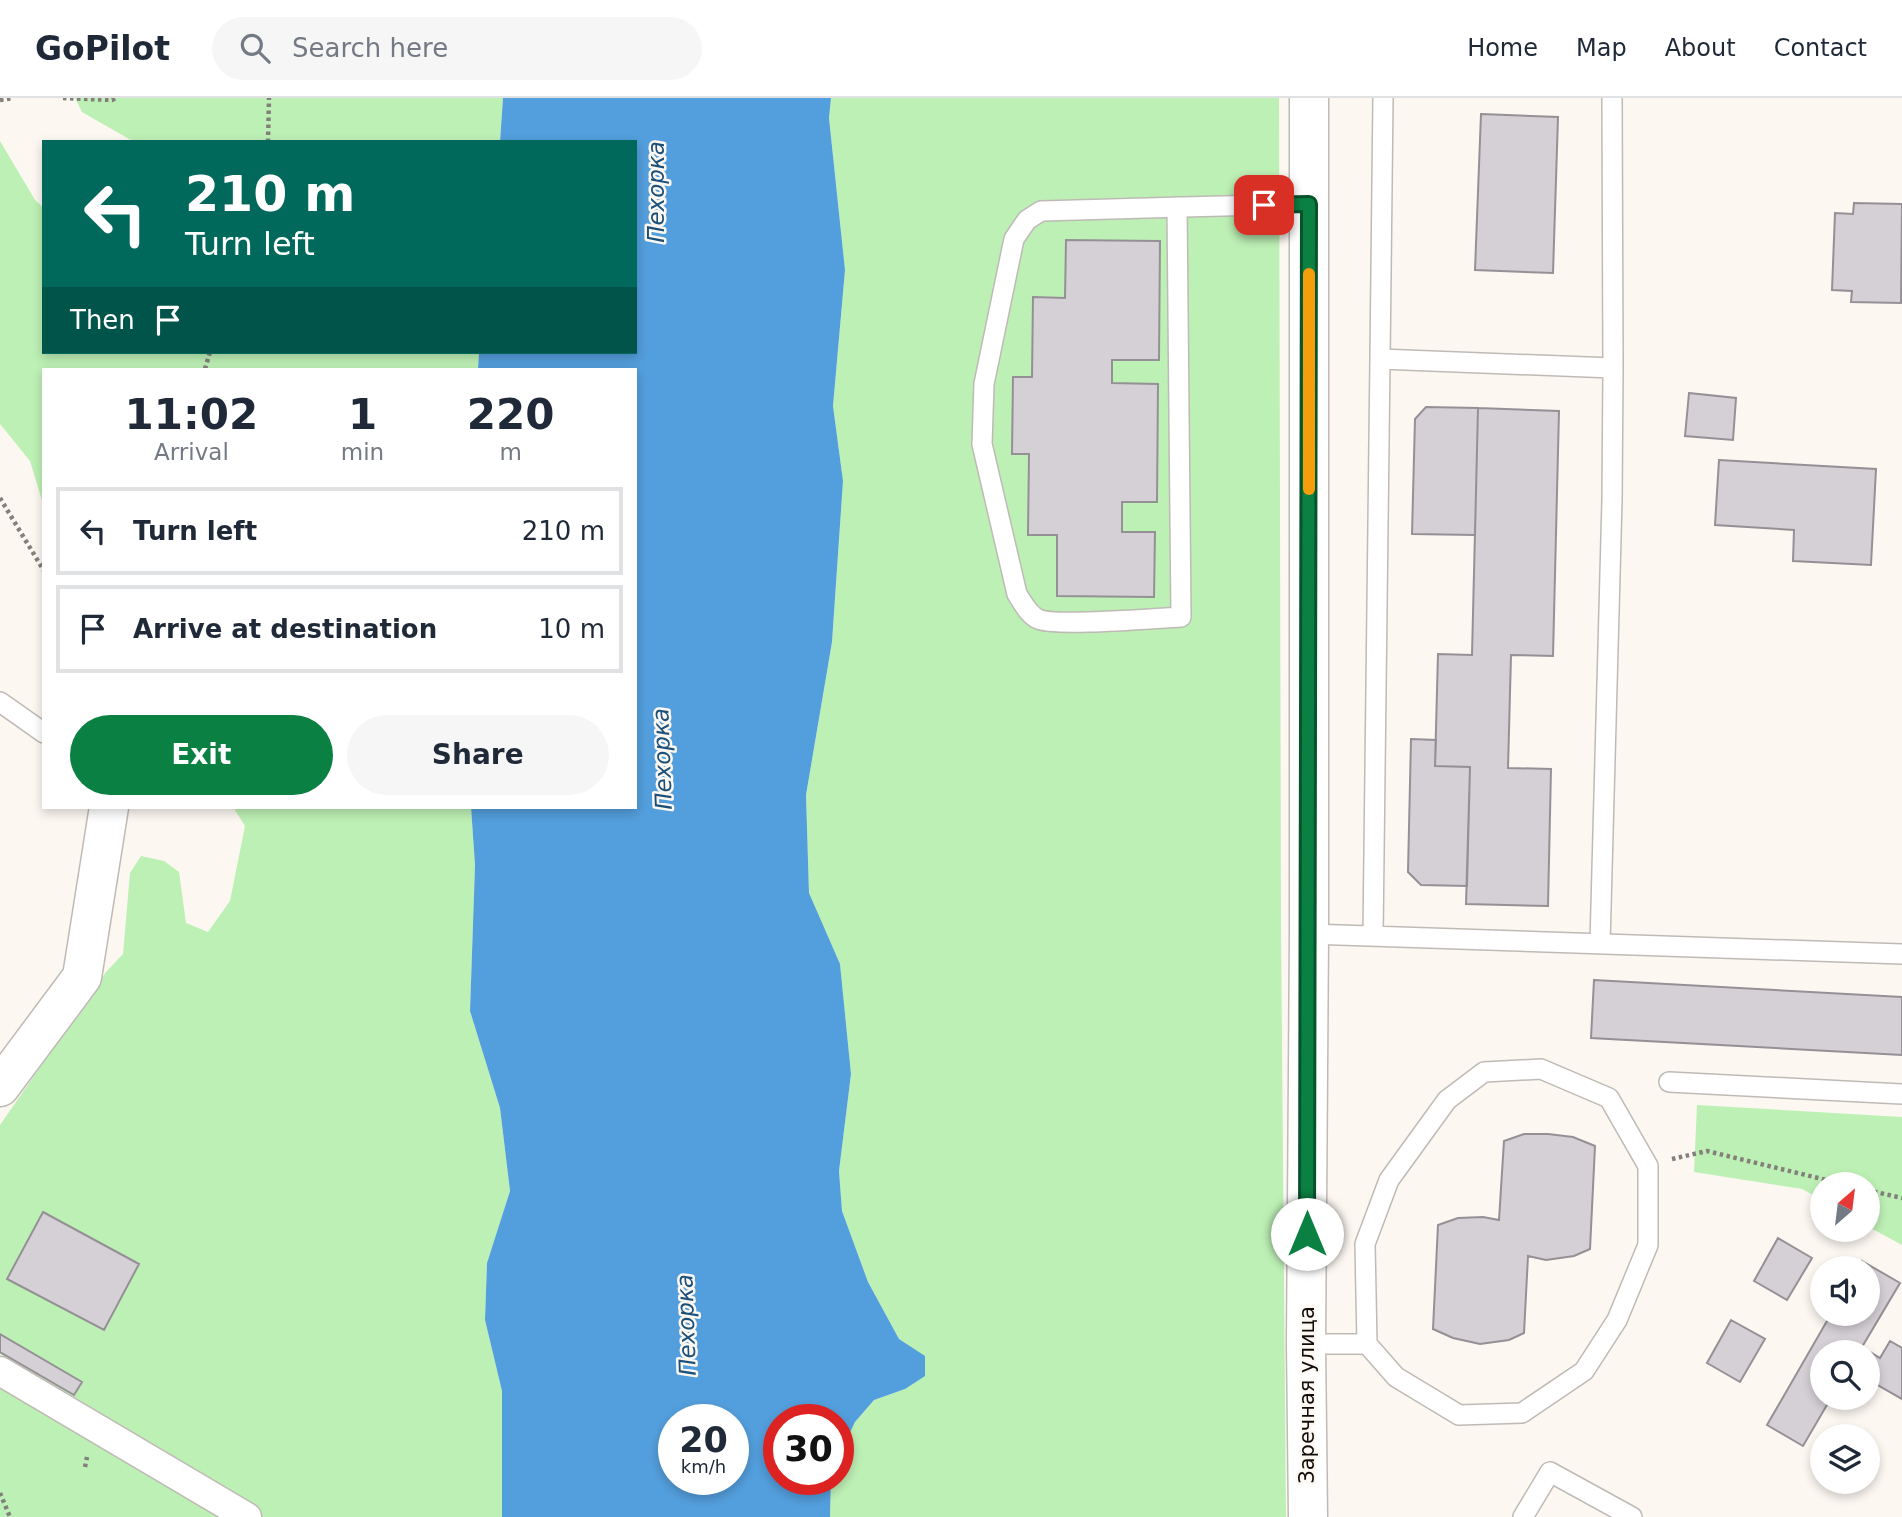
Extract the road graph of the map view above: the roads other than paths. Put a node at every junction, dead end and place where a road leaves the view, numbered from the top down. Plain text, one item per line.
1 (1309, 98) edge
2 (1383, 98) edge
3 (1612, 98) edge
4 (1309, 204) junction
5 (1177, 207) junction
6 (1380, 359) junction
7 (1613, 368) junction
8 (0, 702) edge
9 (42, 732) edge
10 (109, 809) edge
11 (1309, 934) junction
12 (1373, 936) junction
13 (1600, 944) junction
14 (1902, 954) edge
15 (1669, 1082) dead end
16 (0, 1087) edge
17 (1902, 1094) edge
18 (1306, 1344) junction
19 (1367, 1344) junction
20 (0, 1371) edge
21 (247, 1517) edge
22 (1308, 1517) edge
23 (1523, 1517) edge
24 (1632, 1517) edge

1 - 4 street, Заречная улица
2 - 6 lane
3 - 7 lane
4 - 5 lane
4 - 11 street, Заречная улица
5 - 5 lane
6 - 7 lane
6 - 12 lane
7 - 13 lane
8 - 9 lane
10 - 16 street
11 - 12 lane
11 - 18 street, Заречная улица
12 - 13 lane
13 - 14 lane
15 - 17 lane
18 - 19 lane
18 - 22 street, Заречная улица
19 - 19 lane
20 - 21 street
23 - 24 lane

